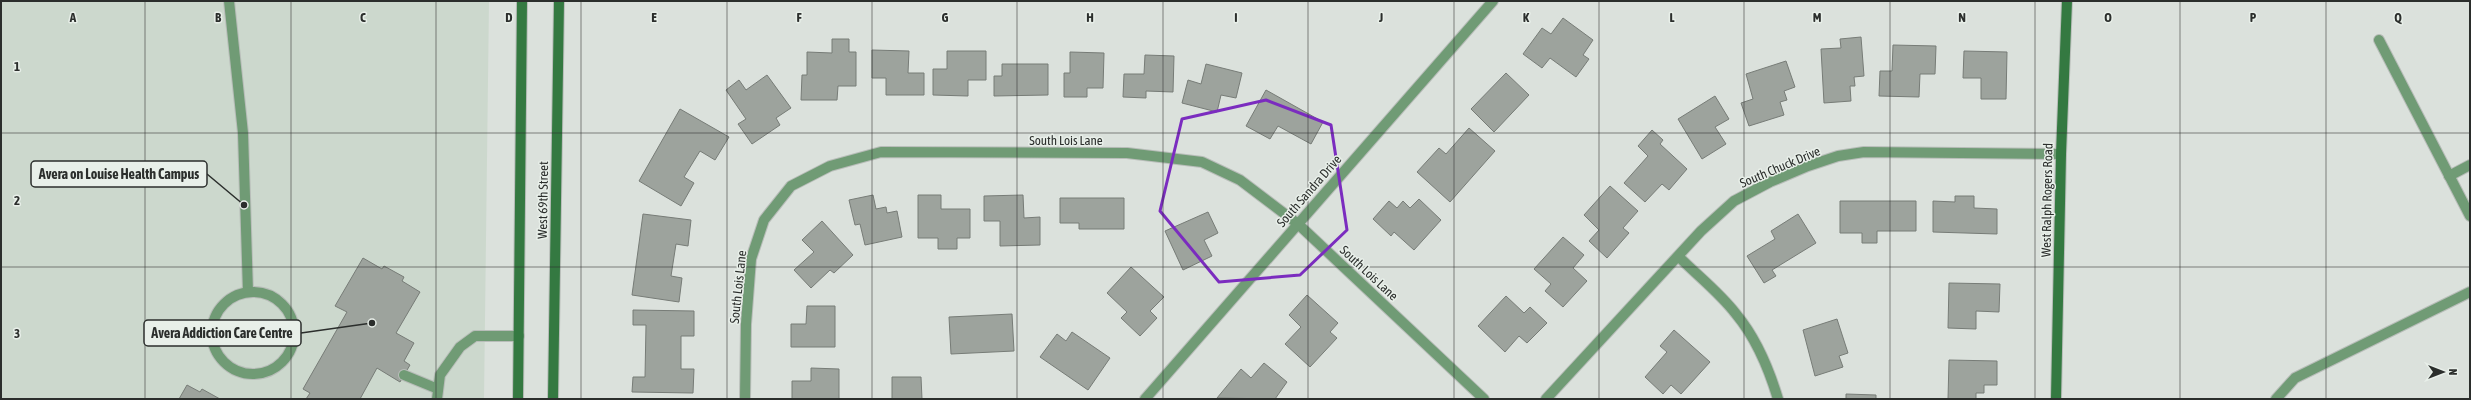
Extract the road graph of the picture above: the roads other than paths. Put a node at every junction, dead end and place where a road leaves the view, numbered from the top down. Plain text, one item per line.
1 (229, 1) edge
2 (522, 1) edge
3 (559, 1) edge
4 (1493, 1) edge
5 (2067, 1) edge
6 (2379, 40) dead end
7 (2061, 154) junction
8 (2470, 165) edge
9 (2449, 176) junction
10 (2470, 216) edge
11 (1298, 224) junction
12 (1679, 257) junction
13 (248, 292) junction
14 (2470, 292) edge
15 (519, 336) junction
16 (404, 375) dead end
17 (437, 394) edge
18 (518, 399) edge
19 (553, 399) edge
20 (745, 399) edge
21 (1145, 399) edge
22 (1484, 399) edge
23 (1546, 399) edge
24 (1778, 399) edge
25 (2056, 399) edge
26 (2276, 399) edge

1 - 13 street
2 - 15 main road, West 69th Street
3 - 19 main road, West 69th Street
4 - 11 street, South Sandra Drive
5 - 7 main road, West Ralph Rogers Road
6 - 9 street
7 - 12 street, South Chuck Drive
7 - 25 main road, West Ralph Rogers Road
8 - 9 street
9 - 10 street
11 - 20 street, South Lois Lane
11 - 21 street, South Sandra Drive
11 - 22 street, South Lois Lane
12 - 23 street, South Chuck Drive
12 - 24 street
13 - 13 street
14 - 26 street
15 - 17 street
15 - 18 main road, West 69th Street
16 - 17 street

